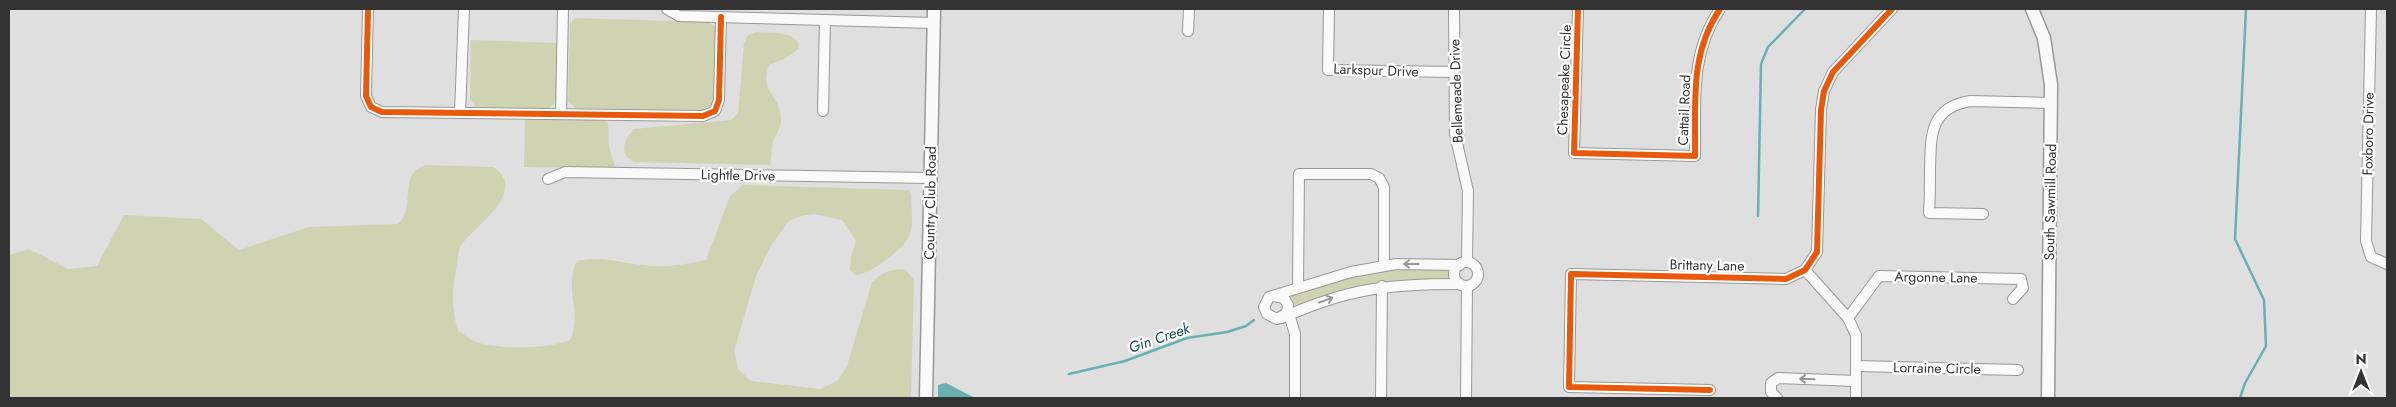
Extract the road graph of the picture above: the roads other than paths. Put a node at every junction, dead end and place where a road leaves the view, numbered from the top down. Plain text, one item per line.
1 (368, 9) edge
2 (464, 9) edge
3 (563, 9) edge
4 (667, 9) edge
5 (934, 9) edge
6 (1189, 9) edge
7 (1329, 9) edge
8 (1454, 9) edge
9 (1578, 9) edge
10 (1720, 9) edge
11 (1892, 9) edge
12 (2032, 9) edge
13 (2371, 9) edge
14 (721, 17) junction
15 (825, 20) junction
16 (933, 23) junction
17 (1188, 31) dead end
18 (1454, 72) junction
19 (2051, 103) junction
20 (823, 111) dead end
21 (460, 113) junction
22 (561, 114) junction
23 (1574, 153) joint
24 (930, 178) junction
25 (548, 179) dead end
26 (1982, 214) dead end
27 (1463, 264) junction
28 (2387, 264) edge
29 (1384, 265) junction
30 (1805, 270) junction
31 (1464, 285) junction
32 (1382, 286) junction
33 (1298, 287) junction
34 (1273, 296) junction
35 (2013, 299) dead end
36 (1285, 316) junction
37 (1848, 318) junction
38 (1857, 366) junction
39 (2018, 370) dead end
40 (1856, 381) junction
41 (1710, 390) dead end
42 (926, 398) edge
43 (1295, 398) edge
44 (1381, 398) edge
45 (1466, 398) edge
46 (1777, 398) edge
47 (1856, 398) edge
48 (2048, 398) edge

1 - 21 street
2 - 21 street
3 - 22 street
4 - 14 street
5 - 16 street, Country Club Road
6 - 17 street
7 - 18 street, Larkspur Drive
8 - 18 street, Bellemeade Drive
9 - 23 street, Chesapeake Circle
10 - 23 street, Cattail Road
11 - 30 street
12 - 19 street, South Sawmill Road
13 - 28 street, Foxboro Drive
14 - 15 street
14 - 22 street
15 - 16 street
15 - 20 street
16 - 24 street, Country Club Road
18 - 27 street, Bellemeade Drive
19 - 26 street
19 - 48 street, South Sawmill Road
21 - 22 street
24 - 25 street, Lightle Drive
24 - 42 street, Country Club Road
27 -> 29 street
27 - 31 street
27 - 31 street
29 - 33 street
29 - 33 street
30 - 37 street
30 - 41 street, Brittany Lane
31 - 32 street
31 - 45 street
36 -> 32 street
32 - 44 street
33 - 34 street
34 - 36 street
34 - 36 street
35 - 37 street, Argonne Lane
36 - 43 street
37 - 38 street
38 - 39 street, Lorraine Circle
38 - 40 street
40 -> 46 street
40 - 47 street

